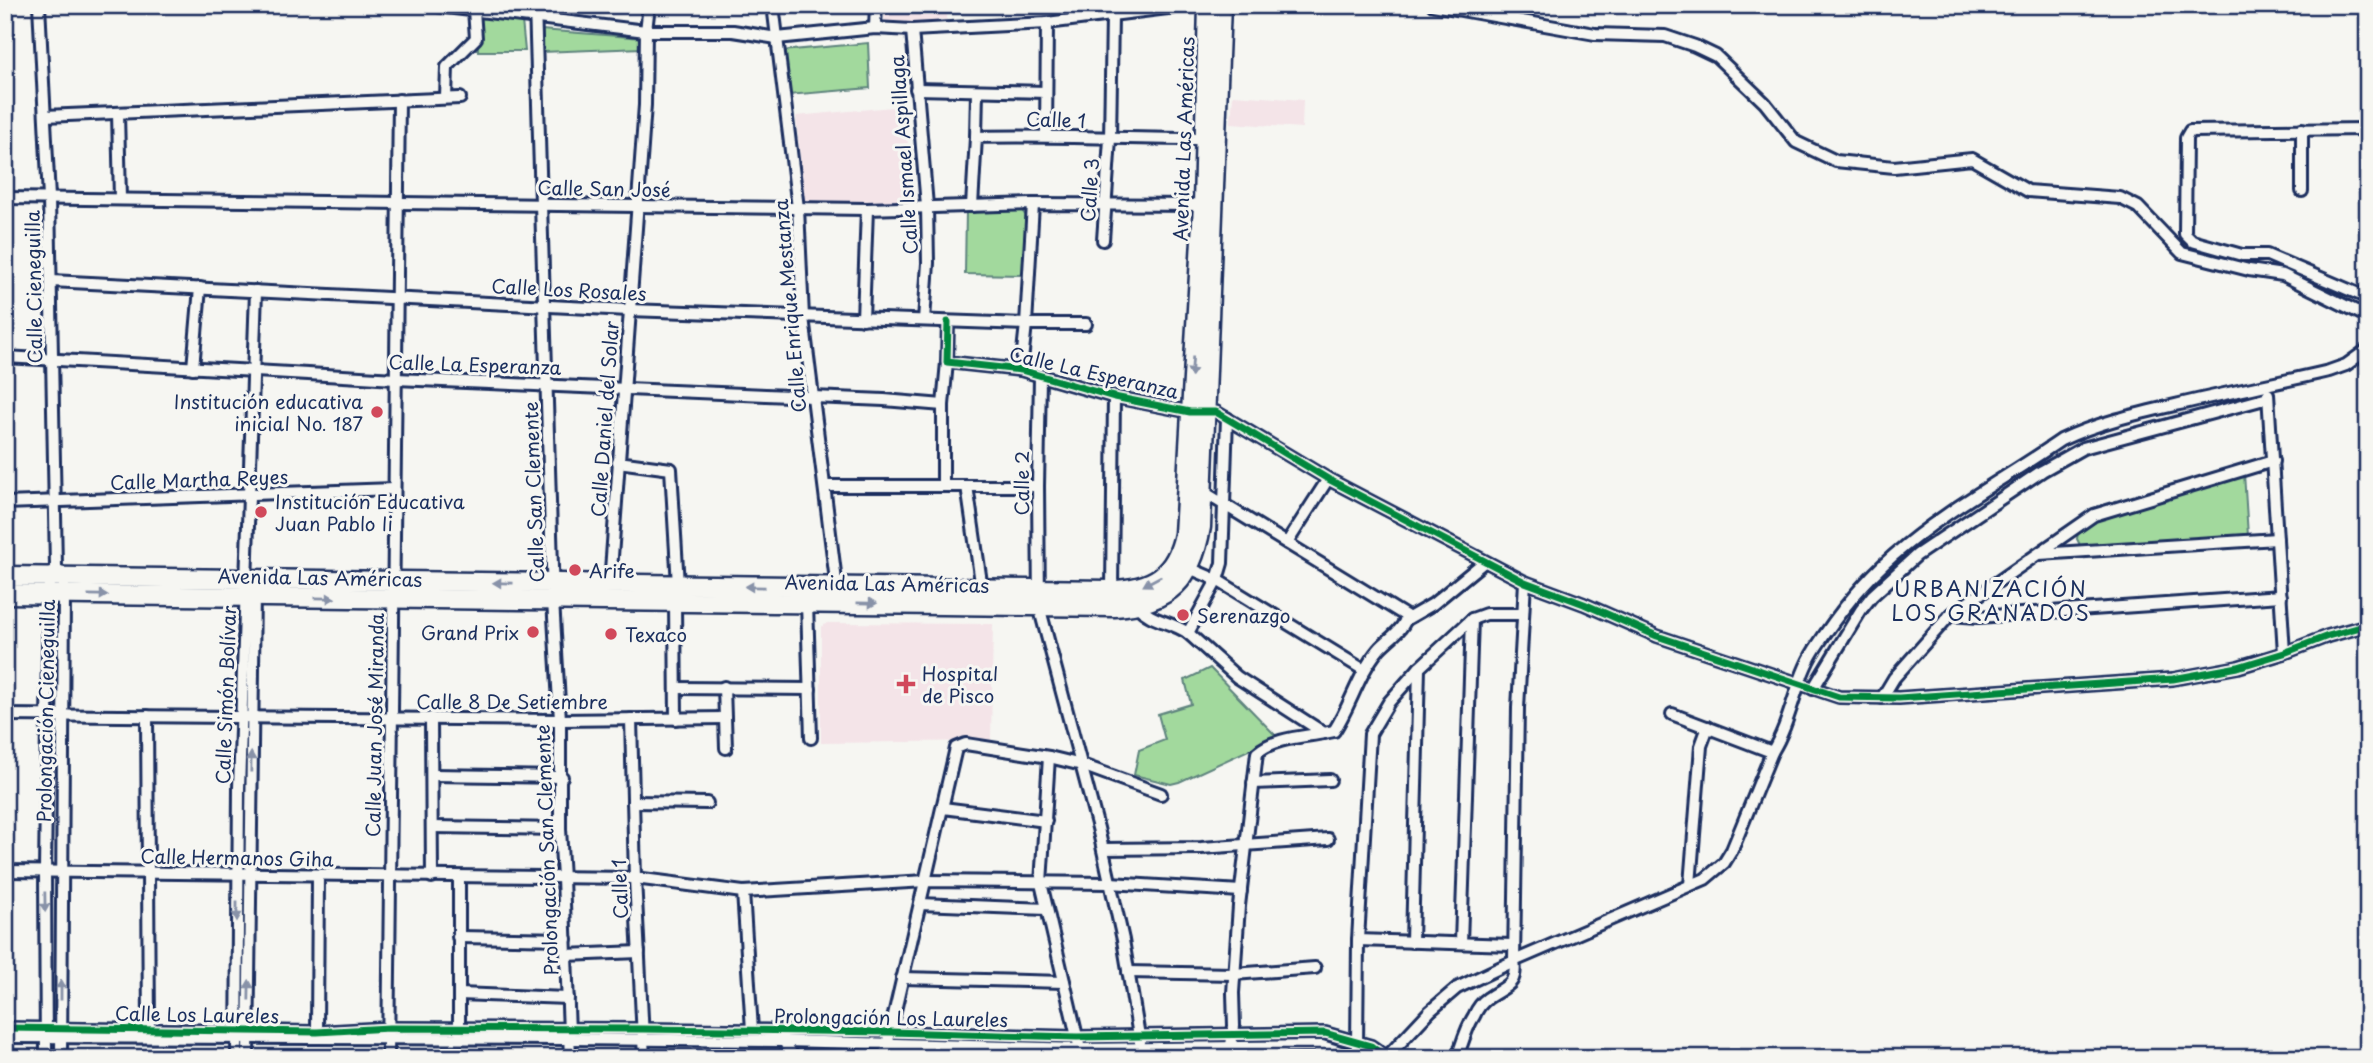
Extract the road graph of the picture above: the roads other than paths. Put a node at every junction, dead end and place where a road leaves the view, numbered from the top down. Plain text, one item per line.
1 (39, 5) edge
2 (429, 5) edge
3 (649, 5) edge
4 (773, 5) edge
5 (876, 5) edge
6 (1192, 5) edge
7 (1208, 5) edge
8 (1222, 5) edge
9 (1433, 5) edge
10 (469, 9) edge
11 (535, 11) edge
12 (1112, 16) junction
13 (1047, 23) junction
14 (875, 28) junction
15 (912, 30) junction
16 (646, 31) junction
17 (777, 38) junction
18 (916, 89) junction
19 (977, 92) junction
20 (1046, 92) junction
21 (446, 98) junction
22 (460, 98) dead end
23 (399, 100) junction
24 (118, 113) junction
25 (45, 116) junction
26 (2302, 129) junction
27 (2368, 129) edge
28 (1046, 135) junction
29 (976, 137) junction
30 (1110, 139) junction
31 (1204, 139) junction
32 (2302, 191) dead end
33 (5, 198) edge
34 (48, 198) junction
35 (120, 199) junction
36 (398, 203) junction
37 (541, 204) junction
38 (1032, 204) junction
39 (1106, 205) junction
40 (1203, 205) junction
41 (636, 206) junction
42 (927, 206) junction
43 (972, 206) junction
44 (798, 208) junction
45 (867, 209) junction
46 (1103, 240) dead end
47 (51, 281) junction
48 (200, 288) junction
49 (256, 291) junction
50 (397, 298) junction
51 (2368, 298) edge
52 (546, 305) junction
53 (629, 310) junction
54 (803, 317) junction
55 (2368, 317) edge
56 (863, 319) junction
57 (925, 320) junction
58 (948, 322) junction
59 (1026, 324) junction
60 (1086, 324) dead end
61 (2368, 349) edge
62 (5, 358) edge
63 (52, 361) junction
64 (947, 362) junction
65 (193, 368) junction
66 (1021, 370) junction
67 (253, 371) junction
68 (1040, 377) junction
69 (396, 379) junction
70 (547, 384) junction
71 (2269, 384) junction
72 (623, 388) junction
73 (814, 397) junction
74 (1114, 397) junction
75 (2268, 398) junction
76 (943, 405) junction
77 (1197, 412) junction
78 (1227, 418) junction
79 (2273, 461) junction
80 (618, 462) junction
81 (1328, 480) junction
82 (825, 486) junction
83 (943, 486) junction
84 (967, 486) junction
85 (1038, 486) junction
86 (394, 489) junction
87 (1202, 491) junction
88 (249, 495) junction
89 (55, 502) junction
90 (5, 503) edge
91 (1223, 504) junction
92 (2070, 531) junction
93 (2277, 539) junction
94 (1287, 543) junction
95 (2080, 552) junction
96 (2038, 554) junction
97 (1484, 562) junction
98 (1189, 568) junction
99 (5, 576) edge
100 (1217, 580) junction
101 (56, 582) junction
102 (1525, 582) junction
103 (610, 584) junction
104 (250, 588) junction
105 (982, 589) junction
106 (393, 590) junction
107 (1112, 590) junction
108 (553, 592) junction
109 (637, 593) junction
110 (5, 594) edge
111 (676, 594) junction
112 (836, 595) junction
113 (2281, 596) junction
114 (1039, 598) junction
115 (807, 602) junction
116 (1136, 605) junction
117 (1521, 614) junction
118 (1950, 615) junction
119 (1407, 619) junction
120 (1472, 619) junction
121 (2368, 625) edge
122 (1188, 633) junction
123 (2284, 653) junction
124 (1419, 668) junction
125 (1364, 670) junction
126 (1799, 683) junction
127 (723, 687) junction
128 (676, 688) junction
129 (810, 689) junction
130 (1812, 689) junction
131 (1881, 698) junction
132 (1672, 714) dead end
133 (5, 715) edge
134 (48, 715) junction
135 (63, 716) junction
136 (147, 716) junction
137 (246, 718) junction
138 (392, 718) junction
139 (431, 718) junction
140 (725, 718) junction
141 (631, 719) junction
142 (676, 719) junction
143 (560, 720) junction
144 (1708, 727) junction
145 (1324, 733) junction
146 (811, 738) dead end
147 (726, 748) dead end
148 (1772, 752) junction
149 (1049, 757) junction
150 (1082, 765) junction
151 (432, 775) junction
152 (562, 777) junction
153 (1330, 780) dead end
154 (1253, 783) junction
155 (1161, 794) dead end
156 (633, 802) junction
157 (707, 803) dead end
158 (943, 808) junction
159 (1046, 821) junction
160 (432, 827) junction
161 (560, 829) junction
162 (1328, 839) dead end
163 (1248, 844) junction
164 (1103, 849) junction
165 (5, 871) edge
166 (45, 871) junction
167 (60, 872) junction
168 (149, 873) junction
169 (237, 875) junction
170 (250, 875) junction
171 (318, 876) junction
172 (390, 877) junction
173 (432, 877) junction
174 (459, 877) junction
175 (564, 878) junction
176 (635, 878) junction
177 (926, 881) junction
178 (1041, 883) junction
179 (1110, 883) junction
180 (1690, 885) junction
181 (1241, 891) junction
182 (743, 892) junction
183 (920, 904) junction
184 (1047, 909) junction
185 (458, 937) junction
186 (566, 939) junction
187 (1358, 940) junction
188 (1412, 942) junction
189 (1461, 943) junction
190 (1513, 945) junction
191 (639, 952) junction
192 (566, 955) junction
193 (1514, 961) junction
194 (1315, 968) dead end
195 (1128, 972) junction
196 (1234, 974) junction
197 (902, 978) junction
198 (1064, 982) junction
199 (459, 994) junction
200 (568, 998) junction
201 (5, 1028) edge
202 (149, 1030) junction
203 (459, 1030) junction
204 (752, 1030) junction
205 (778, 1030) junction
206 (47, 1032) junction
207 (61, 1032) junction
208 (317, 1032) junction
209 (1325, 1033) junction
210 (388, 1034) junction
211 (569, 1034) junction
212 (643, 1034) junction
213 (243, 1035) junction
214 (5, 1037) edge
215 (888, 1038) junction
216 (784, 1041) junction
217 (1357, 1041) junction
218 (1140, 1043) junction
219 (1231, 1047) edge
220 (1080, 1048) edge
221 (1320, 1052) edge
222 (1358, 1057) edge
223 (1386, 1057) edge
224 (46, 1058) edge
225 (61, 1058) edge
226 (237, 1058) edge
227 (248, 1058) edge
228 (388, 1058) edge
229 (569, 1058) edge
230 (644, 1058) edge
231 (794, 1058) edge
232 (884, 1058) edge
233 (1457, 1058) edge

1 - 25 street, Calle Cieneguilla
2 - 10 street
3 - 16 street, Calle Daniel del Solar
4 - 17 street, Calle Enrique Mestanza
5 - 14 street
6 - 12 street
7 - 31 main road, Avenida Las Américas
8 - 77 main road, Avenida Las Américas
9 - 55 street
10 - 11 street
10 - 21 street
11 - 16 street
11 - 37 street, Calle San Clemente
12 - 13 street
12 - 30 street, Calle 3
13 - 15 street
13 - 20 street
14 - 15 street
14 - 17 street
15 - 18 street, Calle Ismael Aspillaga
16 - 17 street
16 - 41 street, Calle Daniel del Solar
17 - 44 street, Calle Enrique Mestanza
18 - 19 street
18 - 42 street, Calle Ismael Aspillaga
19 - 20 street
19 - 29 street
20 - 28 street
21 - 22 street
21 - 23 street
23 - 24 street
23 - 36 street, Calle Juan José Miranda
24 - 25 street
24 - 35 street
25 - 34 street, Calle Cieneguilla
26 - 27 street
26 - 32 street
26 - 51 street
28 - 29 street, Calle 1
28 - 30 street, Calle 1
29 - 43 street
30 - 31 street, Calle 1
30 - 39 street, Calle 3
31 - 40 main road, Avenida Las Américas
33 - 34 street, Calle San José
34 - 35 street, Calle San José
34 - 47 street, Calle Cieneguilla
35 - 36 street, Calle San José
36 - 37 street, Calle San José
36 - 50 street, Calle Juan José Miranda
37 - 41 street, Calle San José
37 - 52 street, Calle San Clemente
38 - 39 street, Calle San José
38 - 43 street, Calle San José
38 - 59 street
39 - 40 street, Calle San José
39 - 46 street, Calle 3
40 -> 77 main road, Avenida Las Américas
41 - 44 street, Calle San José
41 - 53 street, Calle Daniel del Solar
42 - 43 street, Calle San José
42 - 45 street, Calle San José
42 - 57 street, Calle Ismael Aspillaga
44 - 45 street, Calle San José
44 - 54 street, Calle Enrique Mestanza
45 - 56 street
47 - 48 street, Calle Los Rosales
47 - 63 street, Calle Cieneguilla
48 - 49 street, Calle Los Rosales
48 - 65 street
49 - 50 street, Calle Los Rosales
49 - 67 street, Calle Simón Bolívar
50 - 52 street, Calle Los Rosales
50 - 69 street, Calle Juan José Miranda
52 - 53 street, Calle Los Rosales
52 - 70 street, Calle San Clemente
53 - 54 street, Calle Los Rosales
53 - 72 street, Calle Daniel del Solar
54 - 56 street, Calle Los Rosales
54 - 73 street, Calle Enrique Mestanza
56 - 57 street, Calle Los Rosales
57 - 58 street, Calle Los Rosales
58 - 59 street, Calle Los Rosales
58 - 64 street
59 - 60 street, Calle Los Rosales
59 - 66 street
61 - 71 street
62 - 63 street, Calle La Esperanza
63 - 65 street, Calle La Esperanza
63 - 89 street, Calle Cieneguilla
64 - 66 street, Calle La Esperanza
64 - 76 street
65 - 67 street, Calle La Esperanza
66 - 68 street, Calle La Esperanza
67 - 69 street, Calle La Esperanza
67 - 88 street, Calle Simón Bolívar
68 - 74 street, Calle La Esperanza
68 - 85 street, Calle 2
69 - 70 street, Calle La Esperanza
69 - 86 street, Calle Juan José Miranda
70 - 72 street, Calle La Esperanza
70 - 108 street, Calle San Clemente
71 - 75 street
71 - 126 street
72 - 73 street, Calle La Esperanza
72 - 80 street, Calle Daniel del Solar
73 - 76 street, Calle La Esperanza
73 - 82 street, Calle Enrique Mestanza
74 - 77 street, Calle La Esperanza
74 - 107 street
75 - 79 street
75 - 130 street
76 - 83 street
77 - 78 street, Calle La Esperanza
77 - 87 main road, Avenida Las Américas
77 -> 107 main road, Avenida Las Américas
78 - 81 street, Calle La Esperanza
78 - 91 street
79 - 92 street
79 - 93 street
80 - 103 street, Calle Daniel del Solar
80 - 111 street
81 - 94 street
81 - 97 street, Calle La Esperanza
82 - 83 street
82 - 112 street, Calle Enrique Mestanza
83 - 84 street
84 - 85 street
84 - 105 street
85 - 114 street, Calle 2
86 - 88 street, Calle Martha Reyes
86 - 106 street, Calle Juan José Miranda
87 - 91 street
87 - 98 main road, Avenida Las Américas
88 - 89 street, Calle Martha Reyes
88 - 104 street, Calle Simón Bolívar
89 - 90 street, Calle Martha Reyes
89 - 101 street, Calle Cieneguilla
91 - 94 street
91 - 100 street
92 - 95 street
92 - 96 street
93 - 95 street
93 - 113 street
94 - 119 street
95 - 96 street
96 - 118 street
97 - 102 street, Calle La Esperanza
97 - 119 street
98 - 100 street
98 - 116 main road, Avenida Las Américas
99 - 101 main road, Avenida Las Américas
100 - 122 street
100 - 125 street
101 - 104 main road, Avenida Las Américas
101 - 110 main road, Avenida Las Américas
101 - 134 street, Prolongación Cieneguilla
101 - 135 street, Prolongación Cieneguilla
102 - 117 street
102 - 126 street, Calle La Esperanza
103 - 108 main road, Avenida Las Américas
103 - 109 main road, Avenida Las Américas
104 - 106 main road, Avenida Las Américas
104 - 137 street, Calle Simón Bolívar
105 - 112 main road, Avenida Las Américas
105 - 114 main road, Avenida Las Américas
106 - 108 main road, Avenida Las Américas
106 - 138 street, Calle Juan José Miranda
107 - 114 main road, Avenida Las Américas
108 - 109 main road, Avenida Las Américas
108 - 143 street, Prolongación San Clemente
109 - 111 main road, Avenida Las Américas
112 -> 111 main road, Avenida Las Américas
111 - 115 main road, Avenida Las Américas
111 - 128 street
112 -> 114 main road, Avenida Las Américas
112 - 115 main road, Avenida Las Américas
113 - 118 street
113 - 123 street
114 - 116 main road, Avenida Las Américas
114 - 150 street, Calle 2
115 - 129 street
116 - 122 street
117 - 120 street
117 - 190 street
118 - 131 street
119 - 125 street
120 - 124 street
120 - 189 street
121 - 123 street, Calle La Esperanza
122 - 145 street
123 - 131 street, Calle La Esperanza
124 - 187 street
124 - 188 street
125 - 145 street
126 - 130 street, Calle La Esperanza
126 - 148 street
127 - 128 street
127 - 129 street
127 - 140 street
128 - 142 street
129 - 146 street
130 - 131 street, Calle La Esperanza
132 - 144 street
133 - 134 street, Calle 8 De Setiembre
134 - 135 street, Calle 8 De Setiembre
134 - 166 street, Prolongación Cieneguilla
135 - 136 street, Calle 8 De Setiembre
135 - 167 street, Prolongación Cieneguilla
136 - 137 street, Calle 8 De Setiembre
136 - 168 street
137 - 138 street, Calle 8 De Setiembre
137 - 169 street, Calle Simón Bolívar
170 -> 137 street, Calle Simón Bolívar
138 - 139 street, Calle 8 De Setiembre
138 - 172 street, Calle Juan José Miranda
139 - 143 street, Calle 8 De Setiembre
139 - 151 street
140 - 142 street, Calle 8 De Setiembre
140 - 147 street
141 - 142 street, Calle 8 De Setiembre
141 - 143 street, Calle 8 De Setiembre
141 - 156 street, Calle 1
143 - 152 street, Prolongación San Clemente
144 - 148 street
144 - 180 street
145 - 154 street
148 - 180 street
149 - 150 street
149 - 158 street
149 - 159 street
150 - 155 street
150 - 164 street, Calle 2
151 - 152 street
151 - 160 street
152 - 161 street, Prolongación San Clemente
153 - 154 street
154 - 163 street
156 - 157 street
156 - 176 street, Calle 1
158 - 159 street
158 - 177 street
159 - 178 street
160 - 161 street
160 - 173 street
161 - 175 street, Prolongación San Clemente
162 - 163 street
163 - 164 street
163 - 181 street
164 - 179 street, Calle 2
165 - 166 street, Calle Hermanos Giha
166 - 167 street, Calle Hermanos Giha
166 -> 206 street, Prolongación Cieneguilla
167 - 168 street, Calle Hermanos Giha
207 -> 167 street, Prolongación Cieneguilla
168 - 169 street, Calle Hermanos Giha
168 - 202 street
169 - 170 street, Calle Hermanos Giha
169 -> 213 street, Calle Simón Bolívar
170 - 171 street, Calle Hermanos Giha
213 -> 170 street, Calle Simón Bolívar
171 - 172 street, Calle Hermanos Giha
171 - 208 street
172 - 173 street, Calle Hermanos Giha
172 - 210 street, Calle Juan José Miranda
173 - 174 street, Calle Hermanos Giha
174 - 175 street, Calle Hermanos Giha
174 - 185 street
175 - 176 street, Calle Hermanos Giha
175 - 186 street, Prolongación San Clemente
176 - 182 street, Calle Hermanos Giha
176 - 191 street, Calle 1
177 - 178 street, Calle Hermanos Giha
177 - 182 street, Calle Hermanos Giha
177 - 183 street
178 - 179 street, Calle Hermanos Giha
178 - 184 street
179 - 181 street, Calle Hermanos Giha
179 - 195 street, Calle 2
180 - 193 street
181 - 196 street
182 - 204 street
183 - 184 street
183 - 197 street
184 - 198 street
185 - 186 street
185 - 199 street
186 - 192 street, Prolongación San Clemente
187 - 188 street
187 - 217 street
188 - 189 street
189 - 190 street
190 - 193 street
191 - 192 street
191 - 212 street, Calle 1
192 - 200 street, Prolongación San Clemente
193 - 223 street
193 - 233 street
194 - 196 street
195 - 196 street
195 - 218 street, Calle 2
196 - 219 street
197 - 198 street
197 - 215 street
198 - 220 street
199 - 200 street
199 - 203 street
200 - 211 street, Prolongación San Clemente
201 - 206 street, Calle Los Laureles
202 - 207 street, Calle Los Laureles
202 - 213 street, Calle Los Laureles
203 - 210 street, Prolongación Los Laureles
203 - 211 street, Prolongación Los Laureles
204 - 205 street, Prolongación Los Laureles
204 - 212 street, Prolongación Los Laureles
205 - 215 street, Prolongación Los Laureles
205 - 216 street
206 - 207 street, Calle Los Laureles
206 - 214 street, Calle Los Laureles
206 - 224 street, Prolongación Cieneguilla
207 - 213 street, Calle Los Laureles
207 - 225 street, Prolongación Cieneguilla
208 - 210 street, Calle Los Laureles
208 - 213 street, Calle Los Laureles
209 - 217 street, Prolongación Los Laureles
209 - 219 street, Prolongación Los Laureles
209 - 221 street
210 - 211 street, Calle Los Laureles
210 - 213 street, Calle Los Laureles
210 - 228 street, Calle Juan José Miranda
211 - 212 street, Prolongación Los Laureles
211 - 229 street, Prolongación San Clemente
212 - 216 street, Prolongación Los Laureles
212 - 230 street, Calle 1
213 - 226 street, Calle Simón Bolívar
213 - 227 street, Calle Simón Bolívar
215 - 216 street, Prolongación Los Laureles
215 - 220 street, Prolongación Los Laureles
215 - 232 street
216 - 231 street
217 - 222 street
217 - 223 street, Prolongación Los Laureles
218 - 219 street, Prolongación Los Laureles
218 - 220 street, Prolongación Los Laureles
219 - 221 street, Prolongación Los Laureles
221 - 222 street, Prolongación Los Laureles

